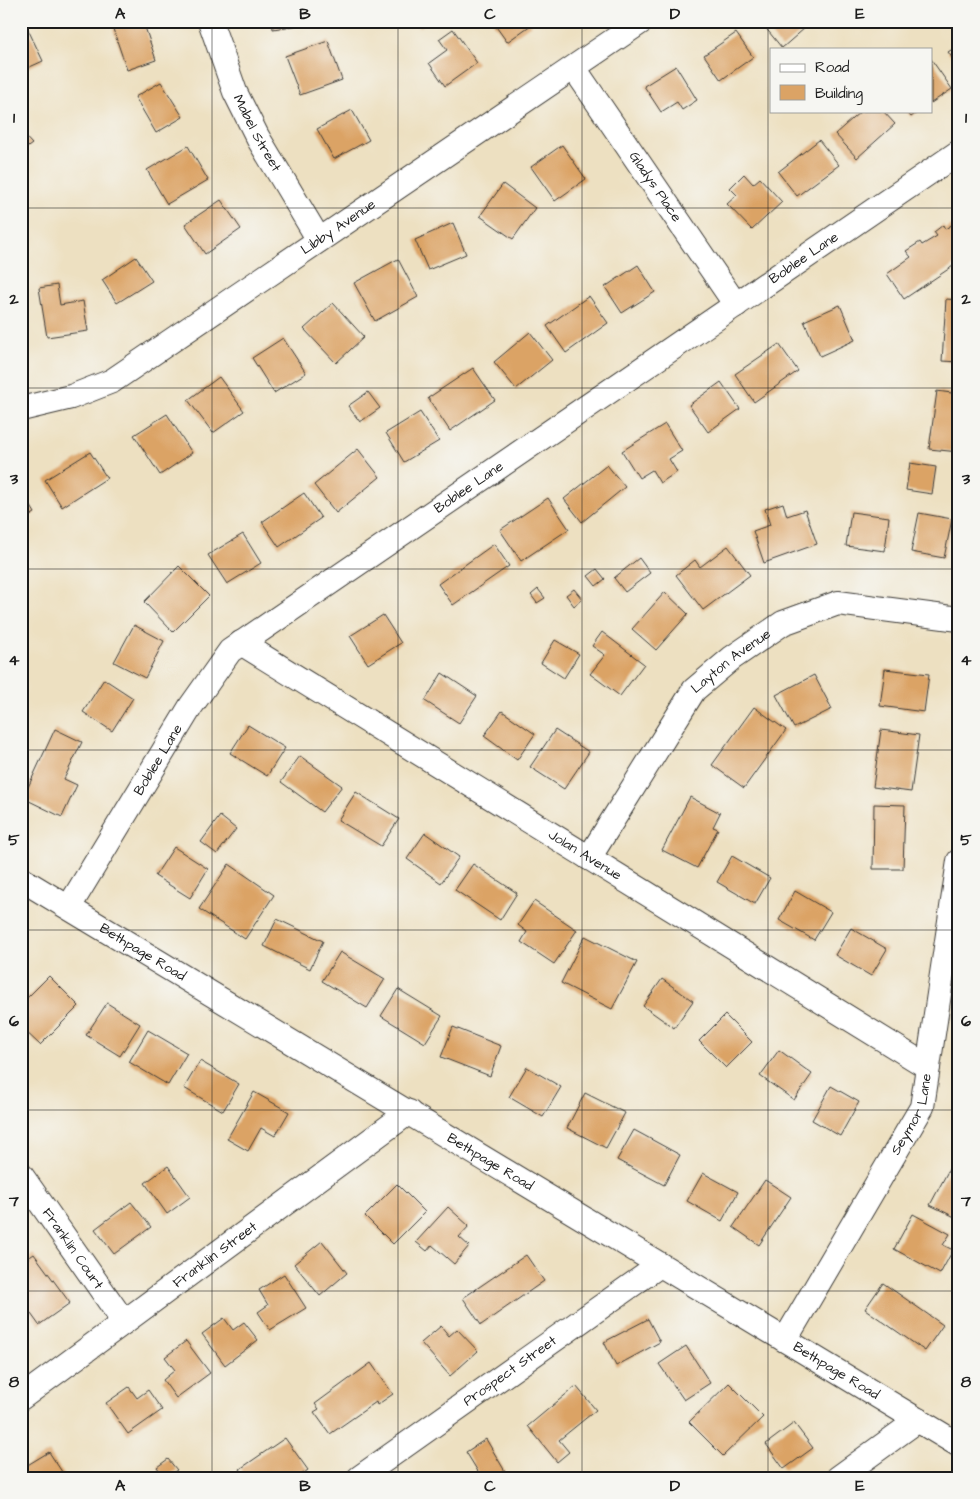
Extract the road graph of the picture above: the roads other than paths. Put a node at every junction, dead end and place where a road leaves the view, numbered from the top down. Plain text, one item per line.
1 (210, 21) edge
2 (642, 21) edge
3 (574, 68) junction
4 (959, 152) edge
5 (319, 240) junction
6 (736, 304) junction
7 (21, 409) edge
8 (959, 618) edge
9 (242, 643) junction
10 (589, 858) junction
11 (959, 861) edge
12 (21, 879) edge
13 (69, 907) junction
14 (928, 1067) junction
15 (408, 1112) junction
16 (21, 1175) edge
17 (660, 1265) junction
18 (124, 1322) junction
19 (784, 1340) junction
20 (21, 1398) edge
21 (918, 1420) junction
22 (959, 1445) edge
23 (359, 1478) edge
24 (838, 1478) edge

1 - 5 street, Mabel Street
2 - 3 street, Libby Avenue
3 - 5 street, Libby Avenue
3 - 6 street, Gladys Place
4 - 6 street, Boblee Lane
5 - 7 street, Libby Avenue
6 - 9 street, Boblee Lane
8 - 10 street, Layton Avenue
9 - 10 street, Jolan Avenue
9 - 13 street, Boblee Lane
10 - 14 street, Jolan Avenue
11 - 14 street, Seymor Lane
12 - 13 street, Bethpage Road
13 - 15 street, Bethpage Road
14 - 19 street, Seymor Lane
15 - 17 street, Bethpage Road
15 - 18 street, Franklin Street
16 - 18 street, Franklin Court
17 - 19 street, Bethpage Road
17 - 23 street, Prospect Street
18 - 20 street, Franklin Street
19 - 21 street, Bethpage Road
21 - 22 street, Bethpage Road
21 - 24 street

